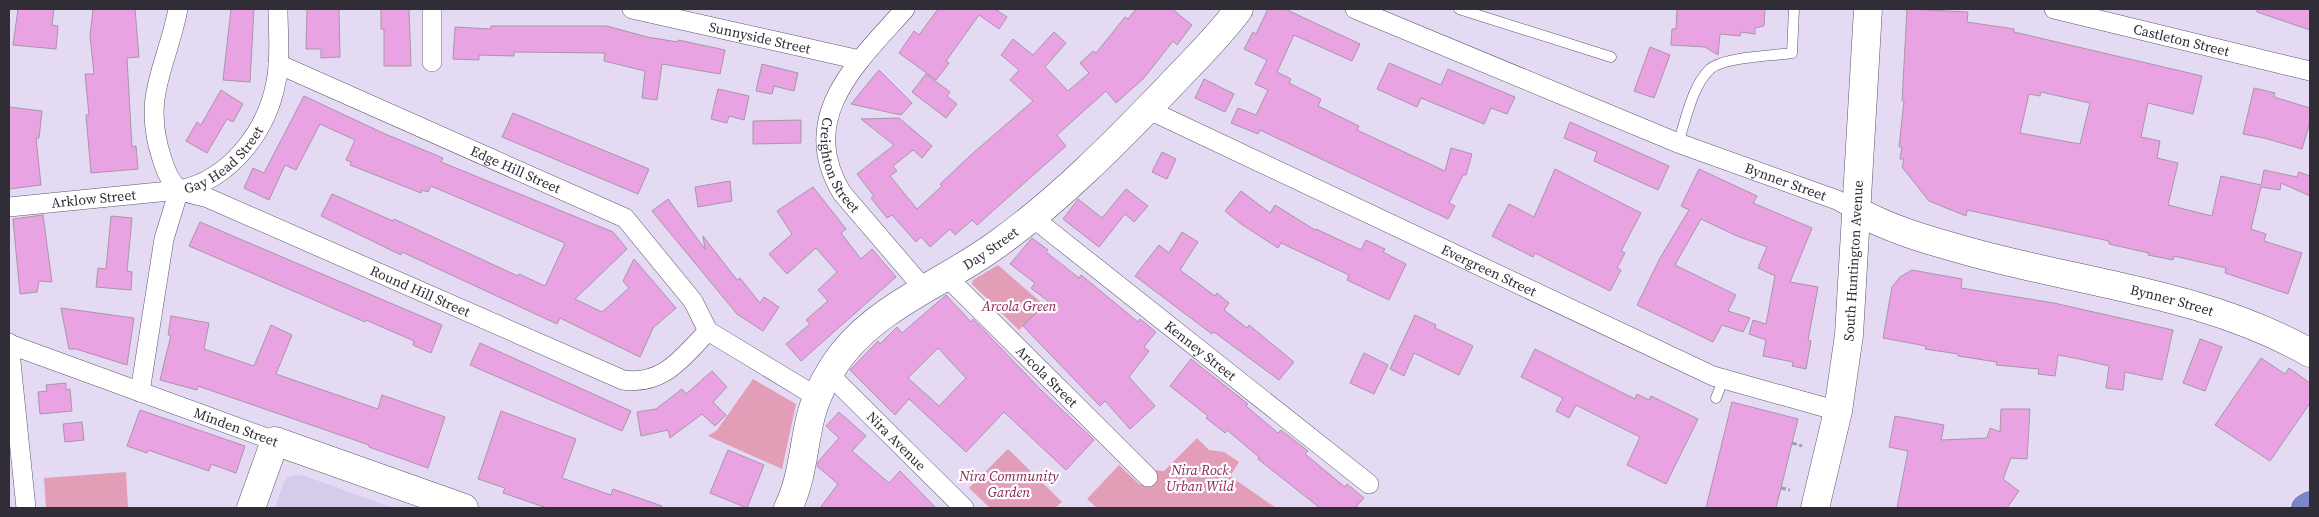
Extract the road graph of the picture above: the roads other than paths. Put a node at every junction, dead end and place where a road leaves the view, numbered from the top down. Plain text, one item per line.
1 (178, 9) edge
2 (278, 9) edge
3 (432, 9) edge
4 (632, 9) edge
5 (905, 9) edge
6 (1239, 9) edge
7 (1354, 9) edge
8 (1460, 9) edge
9 (1794, 9) edge
10 (1868, 9) edge
11 (2054, 9) edge
12 (2116, 16) edge
13 (1611, 57) dead end
14 (860, 60) junction
15 (432, 62) dead end
16 (278, 64) junction
17 (2310, 70) edge
18 (1147, 109) junction
19 (1678, 143) junction
20 (180, 190) junction
21 (9, 207) edge
22 (1857, 211) junction
23 (1032, 217) junction
24 (936, 283) junction
25 (708, 331) junction
26 (9, 344) edge
27 (2310, 352) edge
28 (1723, 380) junction
29 (823, 385) junction
30 (140, 392) junction
31 (12, 397) edge
32 (1716, 398) dead end
33 (1838, 411) junction
34 (275, 441) junction
35 (1148, 477) dead end
36 (1369, 484) dead end
37 (2310, 505) edge
38 (26, 508) edge
39 (251, 508) edge
40 (464, 508) edge
41 (788, 508) edge
42 (964, 508) edge
43 (1815, 508) edge
44 (2305, 508) edge

1 - 20 street
2 - 16 street, Gay Head Street
3 - 15 street
4 - 14 street, Sunnyside Street
5 - 14 street, Creighton Street
6 - 18 street, Day Street
7 - 19 street, Bynner Street
8 - 13 lane
9 - 19 lane
10 - 22 street, South Huntington Avenue
11 - 12 street, Castleton Street
12 - 17 street, Castleton Street
14 - 24 street, Creighton Street
16 - 20 street, Gay Head Street
16 - 25 street, Edge Hill Street
18 - 23 street, Day Street
18 - 28 street, Evergreen Street
19 - 22 street, Bynner Street
20 - 21 street, Arklow Street
20 - 25 street, Round Hill Street
20 - 30 street, Gay Head Street
22 - 27 street, Bynner Street
22 - 33 street, South Huntington Avenue
23 - 24 street, Day Street
23 - 36 street, Kenney Street
24 - 29 street, Day Street
24 - 35 street, Arcola Street
25 - 29 street
26 - 30 street, Minden Street
26 - 31 street
28 - 32 lane
28 - 33 street, Evergreen Street
29 - 41 street, Day Street
29 - 42 street, Nira Avenue
30 - 34 street, Minden Street
31 - 38 street
33 - 43 street, South Huntington Avenue
34 - 39 street
34 - 40 street, Minden Street
37 - 44 highway

